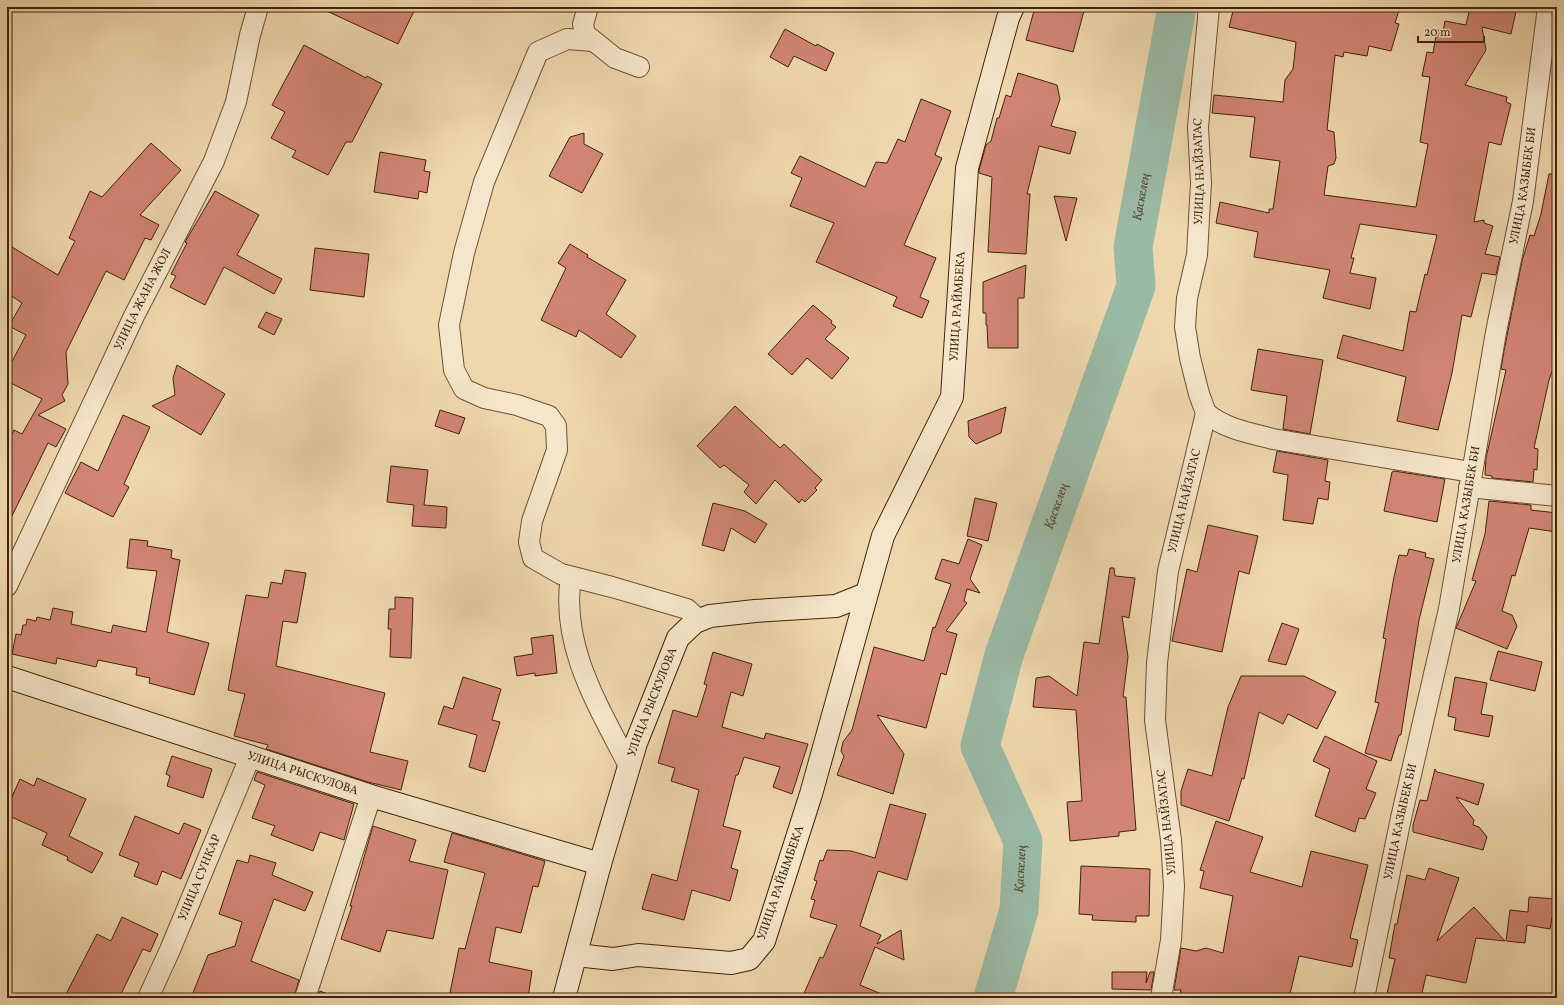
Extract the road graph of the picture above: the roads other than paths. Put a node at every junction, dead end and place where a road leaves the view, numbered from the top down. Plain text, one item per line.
1 (258, 7) edge
2 (588, 7) edge
3 (1013, 7) edge
4 (1209, 7) edge
5 (1548, 7) edge
6 (593, 41) junction
7 (639, 67) dead end
8 (1206, 413) junction
9 (1470, 479) junction
10 (1557, 496) edge
11 (571, 577) junction
12 (7, 586) edge
13 (866, 594) junction
14 (699, 620) junction
15 (7, 677) edge
16 (250, 757) junction
17 (629, 766) junction
18 (371, 796) junction
19 (600, 864) junction
20 (576, 955) junction
21 (148, 998) edge
22 (305, 998) edge
23 (564, 998) edge
24 (1161, 998) edge
25 (1364, 998) edge

1 - 12 street, УЛИЦА ЖАНА ЖОЛ
2 - 6 street
3 - 13 street, УЛИЦА РАЙМБЕКА
4 - 8 street, УЛИЦА НАЙЗАТАС
5 - 9 street, УЛИЦА КАЗЫБЕК БИ
6 - 7 street
6 - 11 street
8 - 9 street
8 - 24 street, УЛИЦА НАЙЗАТАС
9 - 10 street
9 - 25 street, УЛИЦА КАЗЫБЕК БИ
11 - 14 street
11 - 17 street
13 - 14 street, УЛИЦА РЫСКУЛОВА
13 - 20 street, УЛИЦА РАЙЫМБЕКА
14 - 17 street, УЛИЦА РЫСКУЛОВА
15 - 16 street, УЛИЦА РЫСКУЛОВА
16 - 18 street, УЛИЦА РЫСКУЛОВА
16 - 21 street, УЛИЦА СУНКАР
17 - 19 street, УЛИЦА РЫСКУЛОВА
18 - 19 street, УЛИЦА РЫСКУЛОВА
18 - 22 street
19 - 20 street, УЛИЦА РЫСКУЛОВА
20 - 23 street

